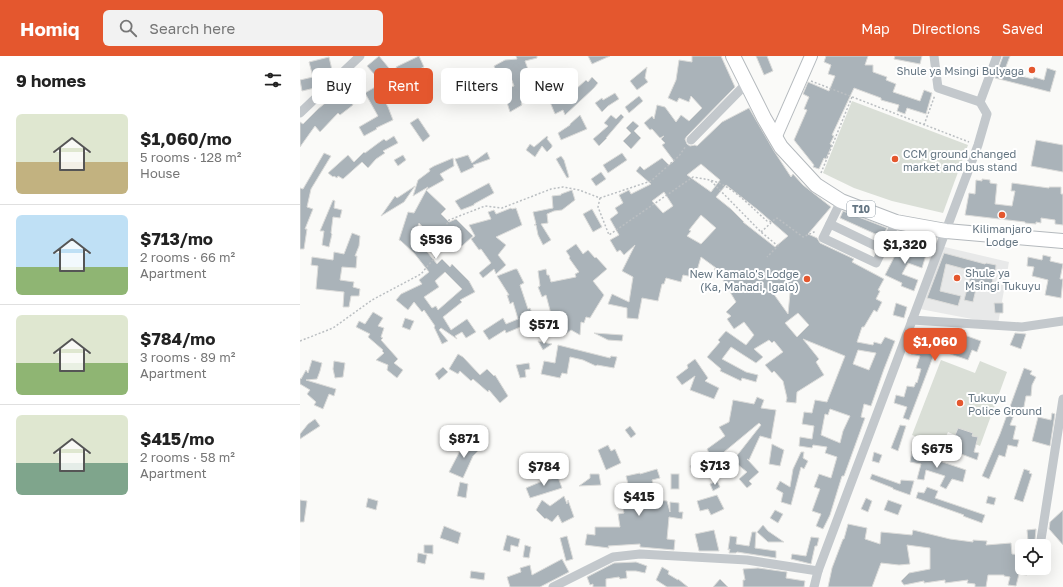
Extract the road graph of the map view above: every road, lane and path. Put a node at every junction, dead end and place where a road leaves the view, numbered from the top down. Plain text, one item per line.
1 (360, 56) edge
2 (733, 56) edge
3 (811, 56) edge
4 (934, 56) edge
5 (997, 56) edge
6 (801, 78) junction
7 (746, 84) junction
8 (938, 88) junction
9 (852, 97) junction
10 (980, 102) junction
11 (300, 113) edge
12 (924, 125) junction
13 (776, 136) junction
14 (691, 140) joint
15 (978, 145) junction
16 (710, 180) junction
17 (816, 185) junction
18 (600, 198) junction
19 (841, 201) junction
20 (778, 218) junction
21 (896, 222) junction
22 (830, 224) junction
23 (946, 231) junction
24 (761, 232) junction
25 (823, 238) junction
26 (1063, 241) edge
27 (882, 249) junction
28 (767, 257) dead end
29 (912, 320) junction
30 (1063, 322) edge
31 (300, 342) edge
32 (1063, 399) edge
33 (1041, 539) edge
34 (818, 571) junction
35 (553, 587) edge
36 (814, 587) edge

1 - 11 street
2 - 7 highway, T10
3 - 6 main road
4 - 8 street
5 - 10 street
6 - 9 path
6 - 13 main road
7 - 13 highway, T10
7 - 14 street
8 - 10 street
8 - 12 path
9 - 12 path
9 - 17 path
10 - 15 street
12 - 15 path
13 - 17 highway, T10
14 - 18 path
15 - 23 street
16 - 18 path
16 - 20 path
16 - 24 path
17 - 19 highway, T10
18 - 31 path
19 - 21 highway, T10
19 - 22 street
20 - 24 path
20 - 25 path
21 - 23 highway, T10
21 - 27 street
22 - 25 street
22 - 27 street
23 - 26 highway, T10
23 - 29 street
24 - 28 path
25 - 27 street
29 - 30 street
29 - 34 street
32 - 33 street
34 - 35 street
34 - 36 street

